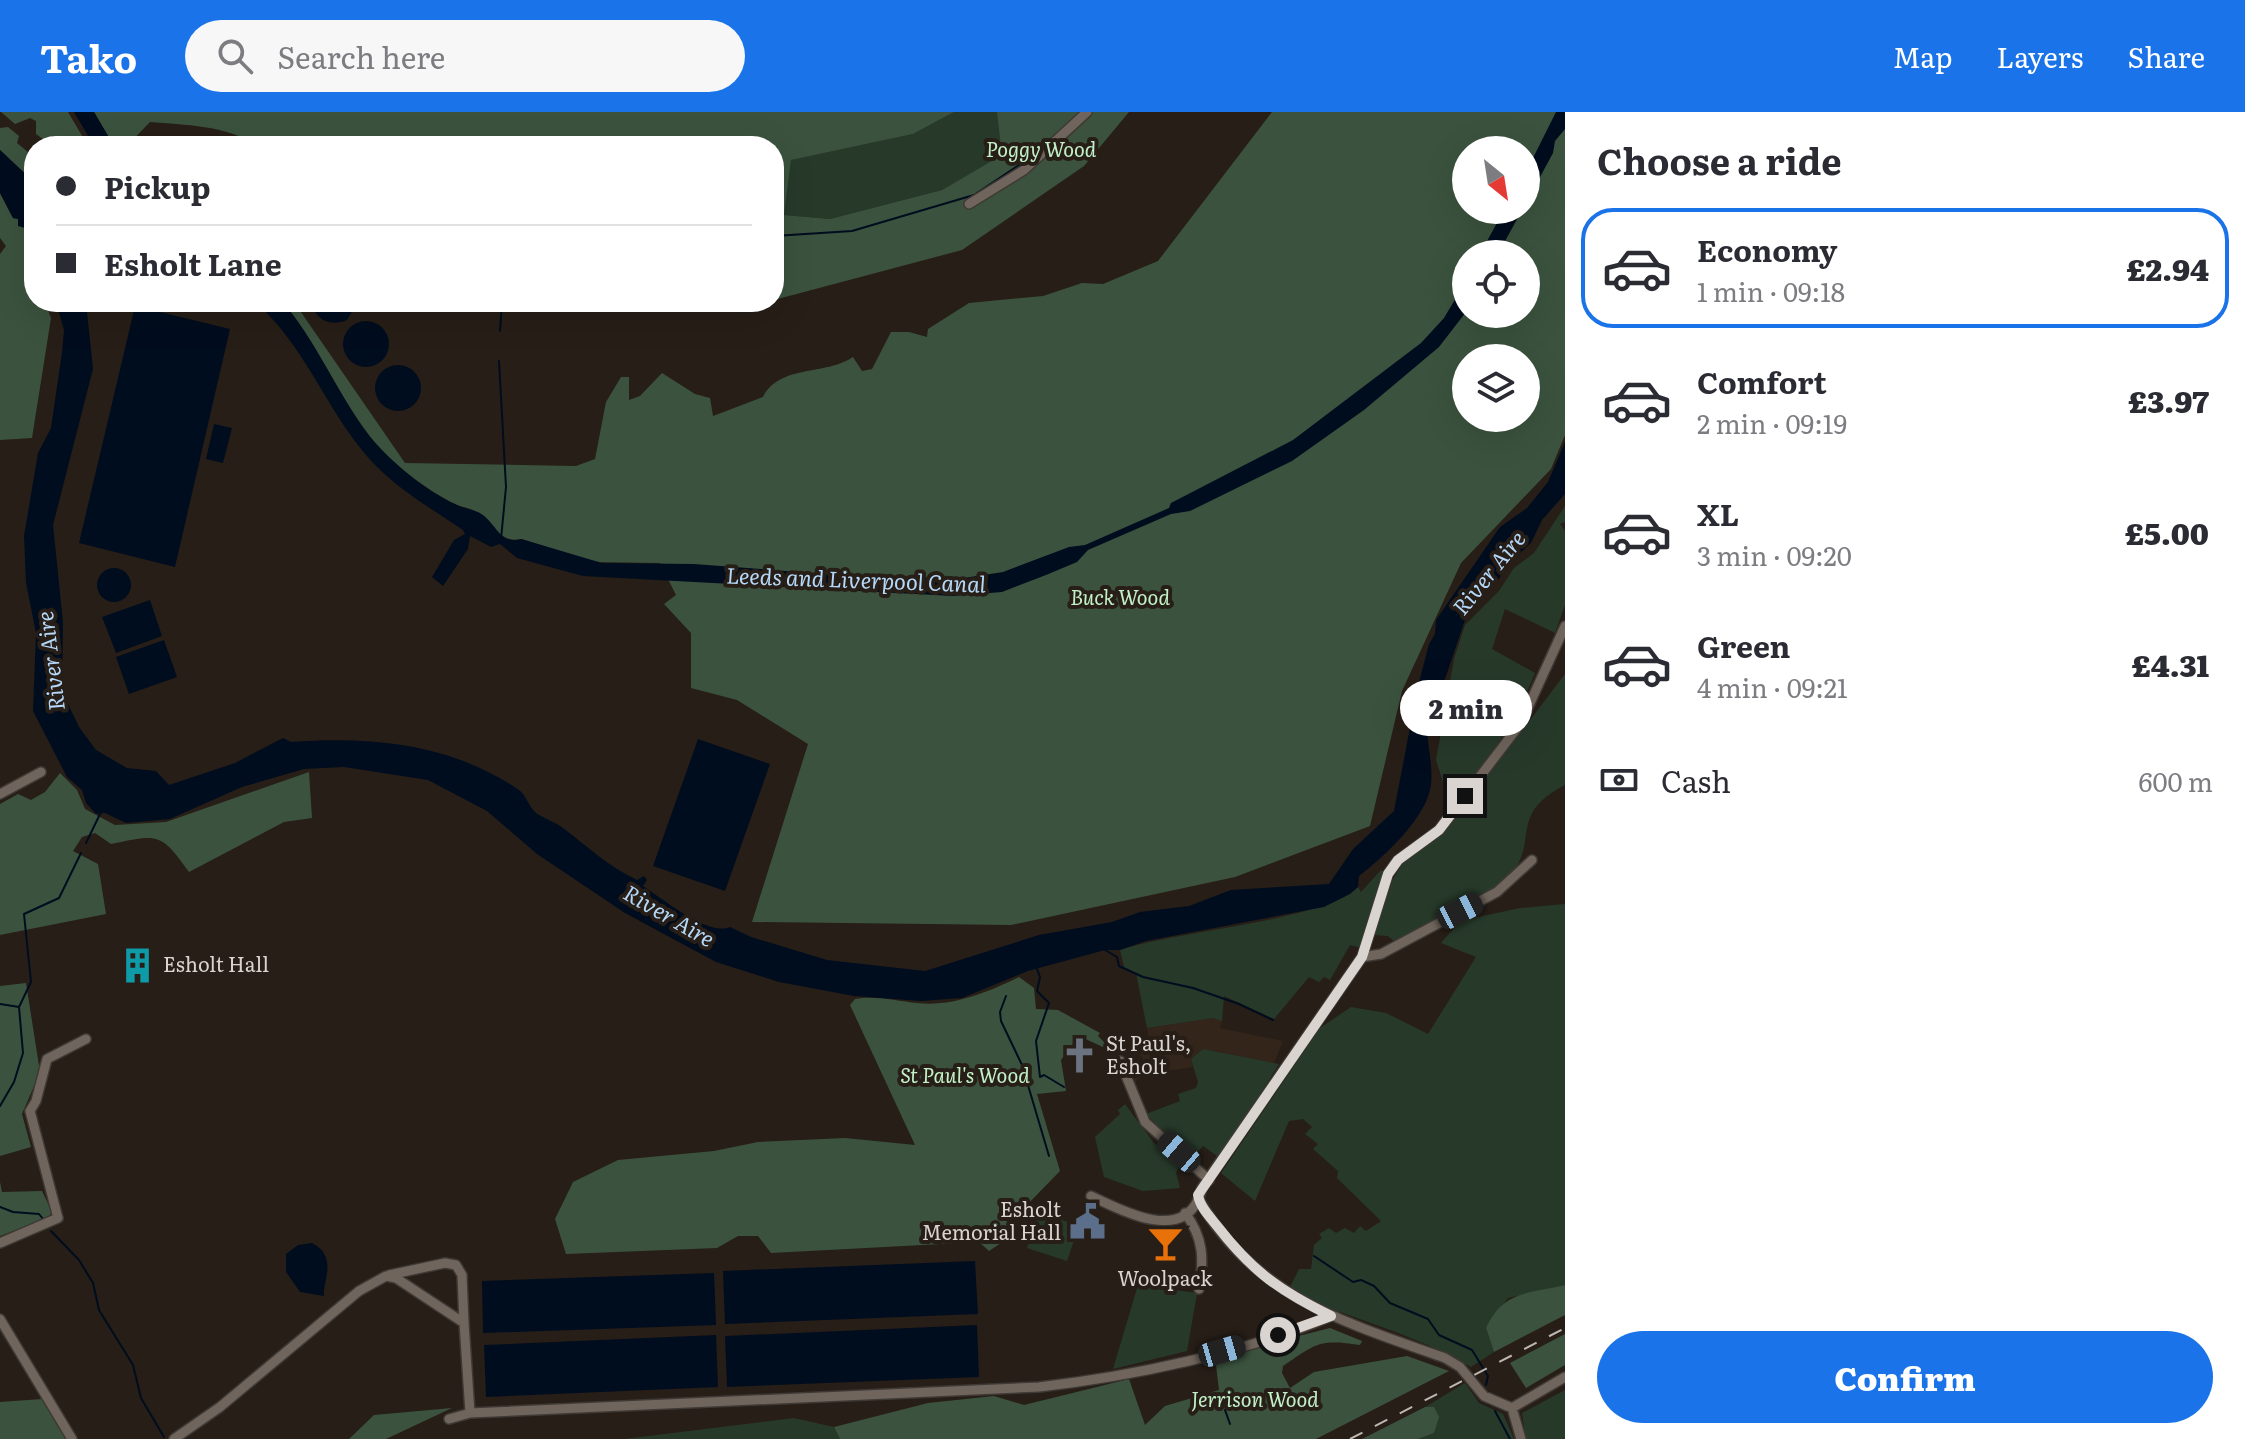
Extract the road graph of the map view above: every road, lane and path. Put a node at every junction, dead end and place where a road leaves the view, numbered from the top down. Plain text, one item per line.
1 (1087, 112) edge
2 (969, 204) dead end
3 (1565, 626) edge
4 (41, 772) dead end
5 (0, 794) edge
6 (1532, 860) dead end
7 (1362, 957) junction
8 (86, 1039) dead end
9 (1120, 1061) dead end
10 (1209, 1180) junction
11 (1091, 1196) dead end
12 (1199, 1200) junction
13 (1185, 1213) junction
14 (0, 1243) edge
15 (386, 1276) junction
16 (1199, 1289) dead end
17 (1331, 1316) junction
18 (0, 1319) edge
19 (464, 1323) junction
20 (1565, 1377) edge
21 (1512, 1408) junction
22 (470, 1413) junction
23 (449, 1419) dead end
24 (72, 1439) edge
25 (174, 1439) edge
26 (1521, 1439) edge

1 - 2 street
3 - 7 street
4 - 5 street
6 - 7 street
7 - 10 street
8 - 14 street
9 - 10 street
10 - 12 street
11 - 13 street
12 - 13 street
12 - 17 street
13 - 16 street
15 - 19 street
15 - 19 street
15 - 25 street
17 - 21 street
17 - 22 street
18 - 24 street
19 - 22 street
20 - 21 street
21 - 26 street
22 - 23 street

